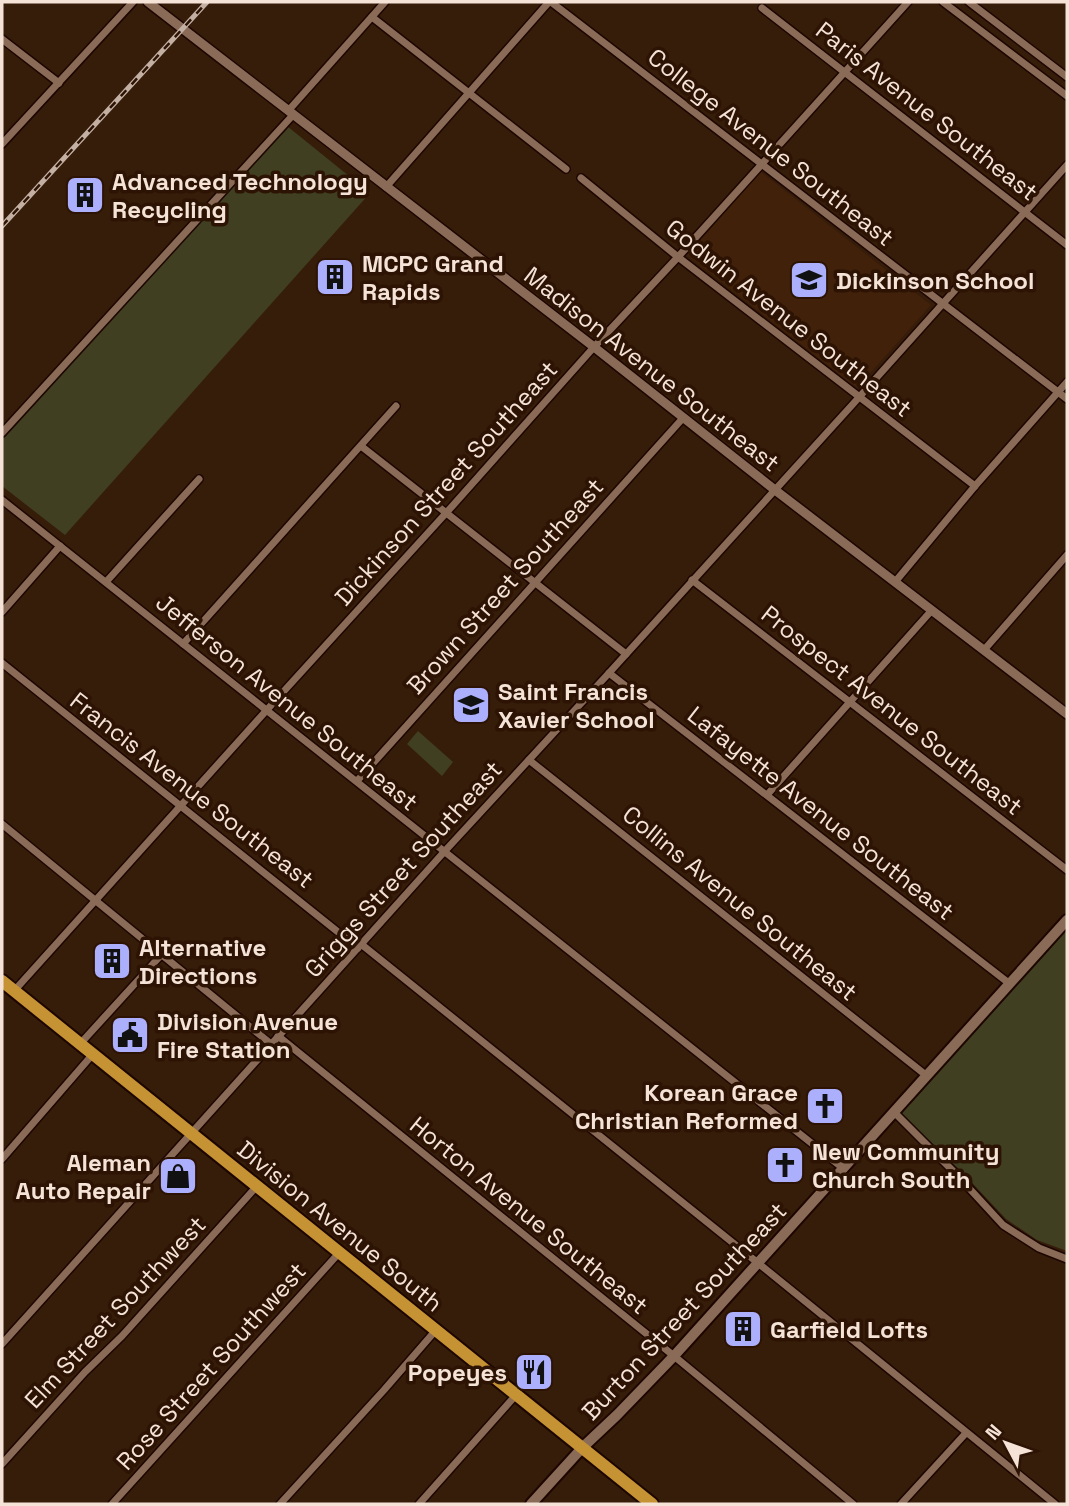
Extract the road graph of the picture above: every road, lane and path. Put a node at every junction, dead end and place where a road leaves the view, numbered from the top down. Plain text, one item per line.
1 (133, 2) edge
2 (148, 2) edge
3 (385, 2) edge
4 (550, 2) edge
5 (908, 2) edge
6 (943, 2) edge
7 (969, 2) edge
8 (762, 8) dead end
9 (372, 17) junction
10 (2, 39) edge
11 (844, 71) junction
12 (1067, 77) edge
13 (59, 83) junction
14 (469, 93) junction
15 (1067, 96) edge
16 (291, 113) junction
17 (2, 144) edge
18 (761, 164) junction
19 (1067, 165) edge
20 (566, 169) dead end
21 (581, 178) dead end
22 (386, 187) junction
23 (1025, 212) junction
24 (1067, 245) edge
25 (678, 257) junction
26 (943, 303) junction
27 (593, 347) junction
28 (1067, 382) edge
29 (1059, 392) junction
30 (859, 397) junction
31 (1067, 399) edge
32 (396, 406) dead end
33 (683, 418) junction
34 (2, 433) edge
35 (360, 446) junction
36 (200, 479) dead end
37 (975, 486) junction
38 (775, 490) junction
39 (2, 500) edge
40 (447, 512) junction
41 (60, 546) junction
42 (1067, 555) edge
43 (692, 580) junction
44 (106, 582) junction
45 (895, 582) junction
46 (534, 583) junction
47 (932, 610) junction
48 (2, 612) edge
49 (183, 643) junction
50 (984, 650) junction
51 (626, 654) junction
52 (2, 663) edge
53 (609, 673) junction
54 (849, 701) junction
55 (267, 710) junction
56 (1067, 715) edge
57 (529, 760) junction
58 (357, 781) junction
59 (766, 795) junction
60 (180, 805) junction
61 (2, 824) edge
62 (444, 852) junction
63 (1067, 870) edge
64 (95, 901) junction
65 (1067, 920) edge
66 (359, 946) junction
67 (162, 954) junction
68 (2, 981) edge
69 (1010, 984) junction
70 (14, 991) junction
71 (278, 1037) junction
72 (80, 1044) junction
73 (271, 1044) junction
74 (93, 1054) junction
75 (927, 1076) junction
76 (894, 1113) junction
77 (191, 1133) junction
78 (2, 1159) edge
79 (844, 1169) junction
80 (257, 1186) junction
81 (339, 1253) junction
82 (1067, 1259) edge
83 (758, 1263) junction
84 (436, 1330) junction
85 (2, 1344) edge
86 (674, 1356) junction
87 (516, 1395) junction
88 (967, 1433) junction
89 (582, 1448) junction
90 (2, 1464) edge
91 (112, 1504) edge
92 (280, 1504) edge
93 (419, 1504) edge
94 (531, 1504) edge
95 (652, 1504) edge
96 (853, 1504) edge
97 (901, 1504) edge
98 (1055, 1504) edge

1 - 13 street
2 - 16 street, Madison Avenue Southeast
3 - 9 street
4 - 14 street
4 - 18 street, College Avenue Southeast
5 - 11 street, Dickinson Street Southeast
6 - 15 street
7 - 12 street
8 - 11 street, Paris Avenue Southeast
9 - 14 street
9 - 16 street
10 - 13 street
11 - 18 street, Dickinson Street Southeast
11 - 23 street, Paris Avenue Southeast
13 - 17 street
14 - 20 street
14 - 22 street
16 - 22 street, Madison Avenue Southeast
16 - 34 street
18 - 25 street, Dickinson Street Southeast
18 - 26 street, College Avenue Southeast
19 - 23 street, Griggs Street Southeast
21 - 25 street, Godwin Avenue Southeast
22 - 27 street, Madison Avenue Southeast
23 - 24 street, Paris Avenue Southeast
23 - 26 street, Griggs Street Southeast
25 - 27 street, Dickinson Street Southeast
25 - 30 street, Godwin Avenue Southeast
26 - 29 street, College Avenue Southeast
26 - 30 street, Griggs Street Southeast
27 - 33 street, Madison Avenue Southeast
27 - 40 street, Dickinson Street Southeast
28 - 29 street
29 - 31 street, College Avenue Southeast
29 - 37 street
30 - 37 street, Godwin Avenue Southeast
30 - 38 street, Griggs Street Southeast
32 - 35 street
33 - 38 street, Madison Avenue Southeast
33 - 46 street, Brown Street Southeast
35 - 40 street
35 - 49 street
36 - 44 street
37 - 45 street
38 - 43 street, Griggs Street Southeast
38 - 45 street, Madison Avenue Southeast
39 - 41 street, Jefferson Avenue Southeast
40 - 46 street
40 - 55 street, Dickinson Street Southeast
41 - 44 street, Jefferson Avenue Southeast
41 - 48 street
42 - 50 street
43 - 51 street, Griggs Street Southeast
43 - 54 street, Prospect Avenue Southeast
44 - 49 street, Jefferson Avenue Southeast
45 - 47 street, Madison Avenue Southeast
46 - 51 street
46 - 58 street, Brown Street Southeast
47 - 50 street, Madison Avenue Southeast
47 - 54 street
49 - 55 street, Jefferson Avenue Southeast
50 - 56 street, Madison Avenue Southeast
51 - 53 street, Griggs Street Southeast
52 - 60 street, Francis Avenue Southeast
53 - 57 street, Griggs Street Southeast
53 - 59 street, Lafayette Avenue Southeast
54 - 59 street
54 - 63 street, Prospect Avenue Southeast
55 - 58 street, Jefferson Avenue Southeast
55 - 60 street, Dickinson Street Southeast
57 - 62 street, Griggs Street Southeast
57 - 75 street, Collins Avenue Southeast
58 - 62 street, Jefferson Avenue Southeast
59 - 69 street, Lafayette Avenue Southeast
60 - 64 street, Dickinson Street Southeast
60 - 66 street, Francis Avenue Southeast
61 - 64 street
62 - 66 street, Griggs Street Southeast
62 - 79 street, Jefferson Avenue Southeast
64 - 67 street
64 - 70 street, Dickinson Street Southeast
65 - 69 main road, Burton Street Southeast
66 - 71 street, Griggs Street Southeast
66 - 83 street, Francis Avenue Southeast
67 - 72 street
67 - 73 street
68 - 70 main road, Division Avenue South
69 - 75 main road, Burton Street Southeast
70 - 72 main road, Division Avenue South
71 - 73 street, Griggs Street Southeast
71 - 86 street, Horton Avenue Southeast
72 - 74 main road, Division Avenue South
73 - 77 street, Griggs Street Southeast
74 - 77 main road, Division Avenue South
74 - 78 street
75 - 76 main road, Burton Street Southeast
76 - 79 main road, Burton Street Southeast
76 - 82 street
77 - 80 main road, Division Avenue South
77 - 85 street, Griggs Street Southeast
79 - 83 main road, Burton Street Southeast
80 - 81 main road, Division Avenue South
80 - 90 street, Elm Street Southwest
81 - 84 main road, Division Avenue South
81 - 91 street, Rose Street Southwest
83 - 86 main road, Burton Street Southeast
83 - 88 street, Francis Avenue Southeast
84 - 87 main road, Division Avenue South
84 - 92 street
86 - 89 main road, Burton Street Southeast
86 - 96 street, Horton Avenue Southeast
87 - 89 main road, Division Avenue South
87 - 93 street
88 - 97 street
88 - 98 street, Francis Avenue Southeast
89 - 94 main road, Burton Street Southeast
89 - 95 main road, Division Avenue South

